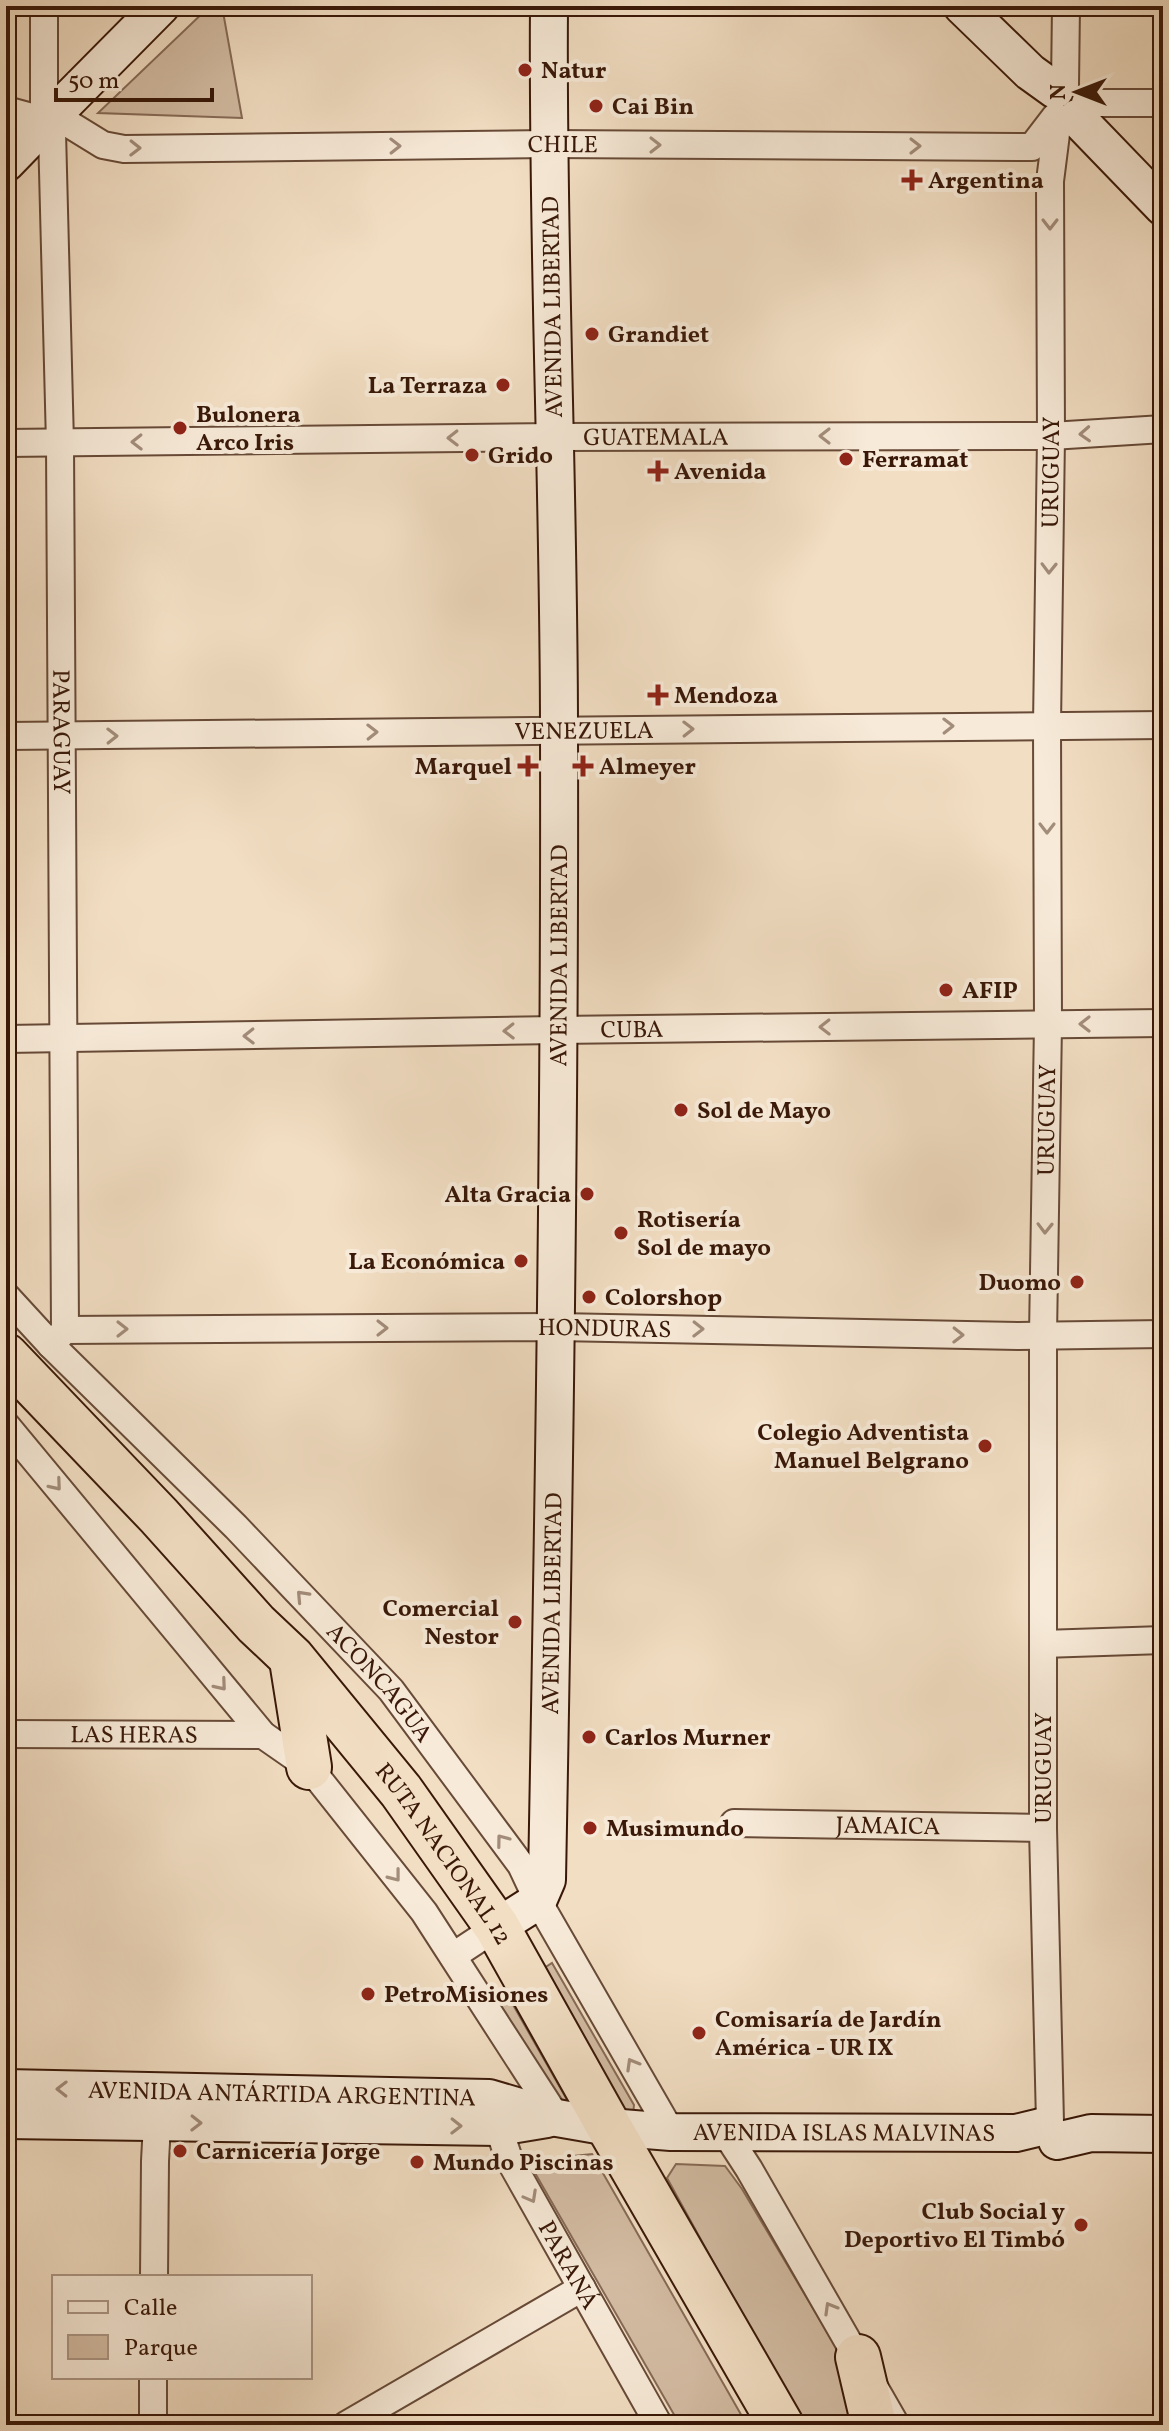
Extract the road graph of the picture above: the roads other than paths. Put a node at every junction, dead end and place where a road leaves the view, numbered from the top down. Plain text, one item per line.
1 (44, 6) edge
2 (161, 6) edge
3 (549, 6) edge
4 (962, 6) edge
5 (1066, 6) edge
6 (1163, 103) edge
7 (1066, 105) junction
8 (44, 118) edge
9 (548, 144) junction
10 (6, 163) edge
11 (1163, 207) edge
12 (1163, 429) edge
13 (1051, 436) junction
14 (556, 437) junction
15 (6, 443) edge
16 (60, 443) junction
17 (1163, 725) edge
18 (1047, 726) junction
19 (559, 730) junction
20 (6, 736) edge
21 (61, 737) junction
22 (1163, 1023) edge
23 (1048, 1024) junction
24 (557, 1030) junction
25 (6, 1039) edge
26 (63, 1040) junction
27 (6, 1296) edge
28 (557, 1327) junction
29 (1163, 1334) edge
30 (1043, 1335) junction
31 (58, 1337) junction
32 (6, 1356) edge
33 (6, 1425) edge
34 (1163, 1640) edge
35 (1043, 1644) junction
36 (292, 1658) junction
37 (6, 1734) edge
38 (263, 1735) junction
39 (309, 1767) junction
40 (734, 1823) dead end
41 (1043, 1828) junction
42 (538, 1901) junction
43 (497, 1927) junction
44 (453, 1956) junction
45 (6, 2088) edge
46 (158, 2106) junction
47 (494, 2112) junction
48 (557, 2118) junction
49 (6, 2120) edge
50 (609, 2127) junction
51 (671, 2132) junction
52 (725, 2132) junction
53 (1050, 2132) junction
54 (1163, 2134) edge
55 (154, 2275) edge
56 (582, 2288) junction
57 (858, 2357) junction
58 (153, 2379) edge
59 (153, 2425) edge
60 (346, 2425) edge
61 (659, 2425) edge
62 (781, 2425) edge
63 (874, 2425) edge
64 (896, 2425) edge

1 - 8 street, PARAGUAY
2 - 8 main road
3 - 9 main road, AVENIDA LIBERTAD
4 - 7 main road
5 - 7 street, URUGUAY
6 - 7 street
9 -> 7 street, CHILE
7 - 11 main road
7 -> 13 street, URUGUAY
8 -> 9 street, CHILE
8 - 10 main road
8 - 16 street, PARAGUAY
9 - 14 main road, AVENIDA LIBERTAD
12 -> 13 street, GUATEMALA
13 -> 14 street, GUATEMALA
13 -> 18 street, URUGUAY
14 -> 16 street, GUATEMALA
14 - 19 main road, AVENIDA LIBERTAD
15 - 16 street, GUATEMALA
16 - 21 street, PARAGUAY
17 - 18 street, VENEZUELA
19 -> 18 street, VENEZUELA
18 -> 23 street, URUGUAY
21 -> 19 street, VENEZUELA
19 - 24 main road, AVENIDA LIBERTAD
20 - 21 street, VENEZUELA
21 - 26 street, PARAGUAY
22 -> 23 street, CUBA
23 -> 24 street, CUBA
23 -> 30 street, URUGUAY
24 -> 26 street, CUBA
24 - 28 main road, AVENIDA LIBERTAD
25 - 26 street, CUBA
26 - 31 street, PARAGUAY
27 - 31 street, ACONCAGUA
28 -> 30 street, HONDURAS
31 -> 28 street, HONDURAS
28 - 42 main road, AVENIDA LIBERTAD
29 - 30 street, HONDURAS
30 - 35 street, URUGUAY
42 -> 31 street, ACONCAGUA
32 - 36 highway, RUTA NACIONAL 12
33 -> 38 street
34 - 35 street
35 - 41 street, URUGUAY
36 - 39 highway
36 - 43 highway, RUTA NACIONAL 12
37 - 38 street, LAS HERAS
38 - 39 street
39 -> 44 street
40 - 41 street, JAMAICA
41 - 53 street, URUGUAY
42 - 43 main road
51 -> 42 street, ACONCAGUA
43 - 44 street
43 - 50 highway, RUTA NACIONAL 12
44 - 48 street
46 -> 45 main road, AVENIDA ANTÁRTIDA ARGENTINA
46 - 47 main road, AVENIDA ANTÁRTIDA ARGENTINA
46 - 49 main road, AVENIDA ANTÁRTIDA ARGENTINA
46 - 55 street
47 - 48 main road, AVENIDA ANTÁRTIDA ARGENTINA
47 -> 56 street, PARANÁ
48 - 50 main road, AVENIDA ANTÁRTIDA ARGENTINA
50 - 51 main road, AVENIDA ISLAS MALVINAS
50 - 62 highway, RUTA NACIONAL 12
51 - 52 main road, AVENIDA ISLAS MALVINAS
52 - 53 main road, AVENIDA ISLAS MALVINAS
57 -> 52 street
53 - 54 main road, AVENIDA ISLAS MALVINAS
56 - 60 street
56 - 61 street, PARANÁ
57 - 63 highway
57 - 64 street
58 - 59 street

